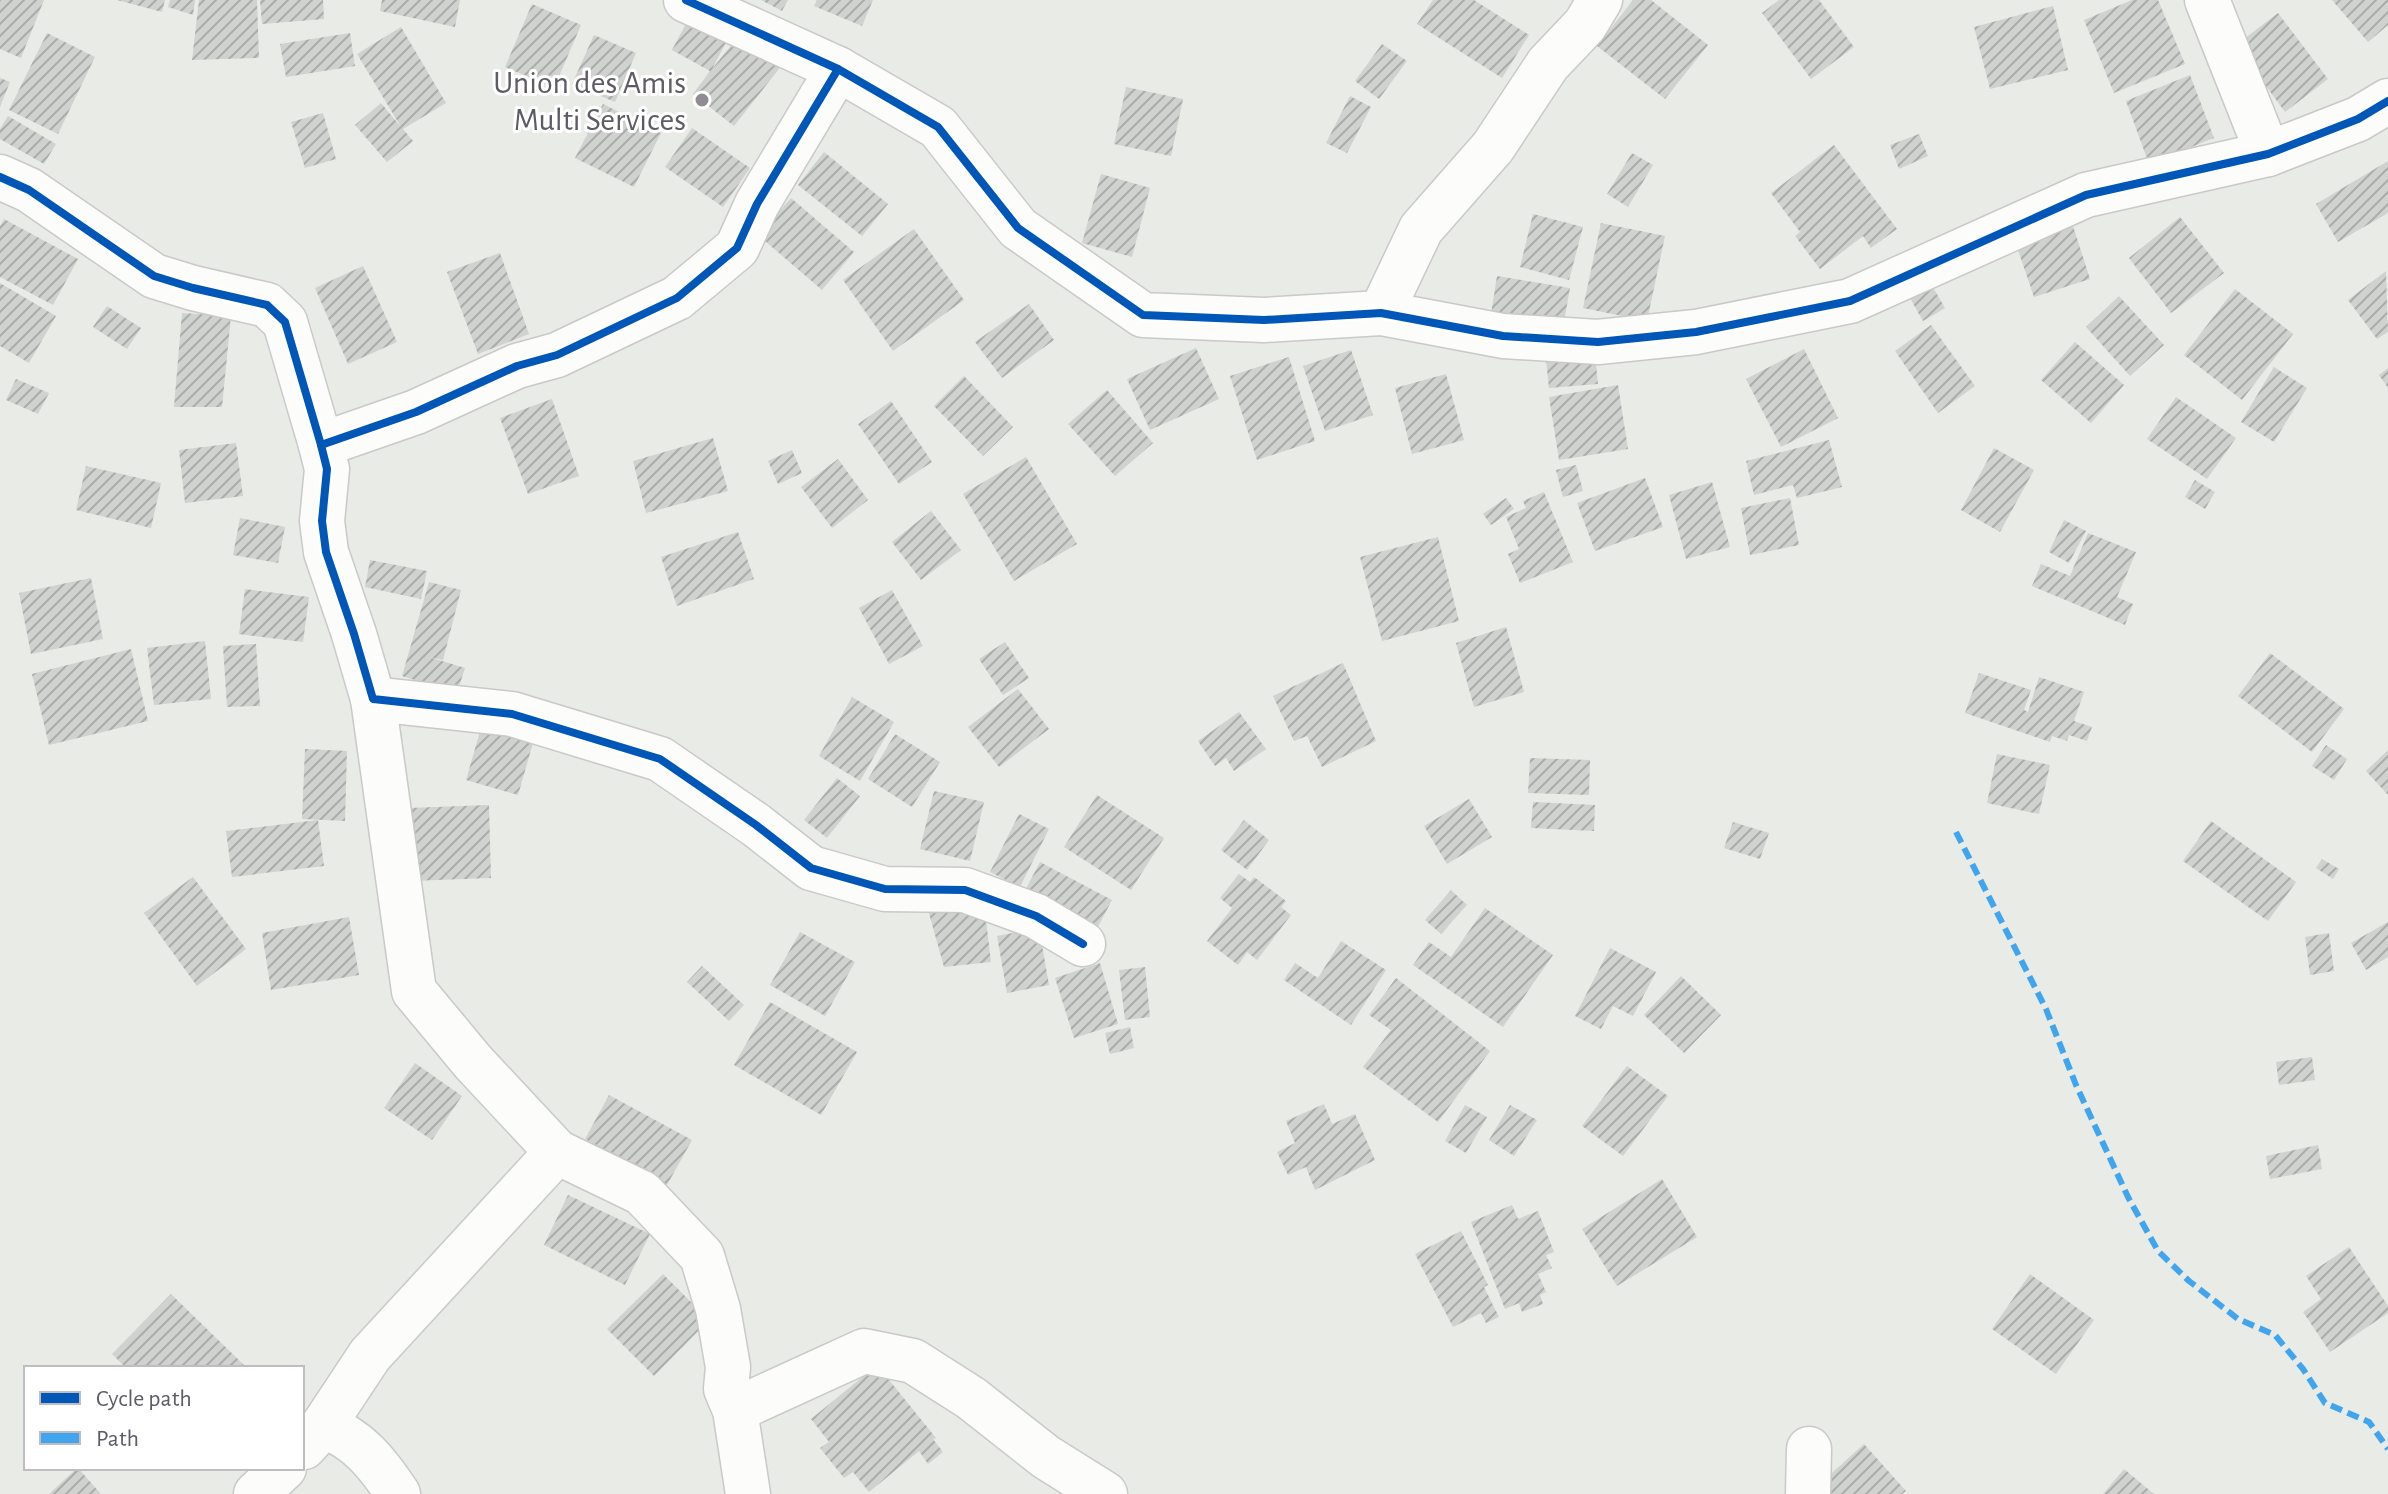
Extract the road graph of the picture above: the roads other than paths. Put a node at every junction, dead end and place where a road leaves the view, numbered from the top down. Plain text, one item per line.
1 (686, 0) edge
2 (1600, 0) edge
3 (2207, 0) edge
4 (838, 69) junction
5 (2388, 101) edge
6 (2268, 154) junction
7 (0, 177) edge
8 (1381, 313) junction
9 (321, 445) junction
10 (373, 699) junction
11 (1083, 944) dead end
12 (557, 1152) junction
13 (735, 1410) junction
14 (312, 1438) edge
15 (1809, 1449) dead end
16 (282, 1470) edge
17 (256, 1494) edge
18 (398, 1494) edge
19 (748, 1494) edge
20 (1105, 1494) edge
21 (1808, 1494) edge

1 - 4 street
2 - 8 street
3 - 6 street
4 - 8 street
4 - 9 street
5 - 6 street
6 - 8 street
7 - 9 street
9 - 10 street
10 - 11 street
10 - 12 street
12 - 13 street
12 - 14 street
13 - 19 street
13 - 20 street
14 - 18 street
15 - 21 street
16 - 17 street

